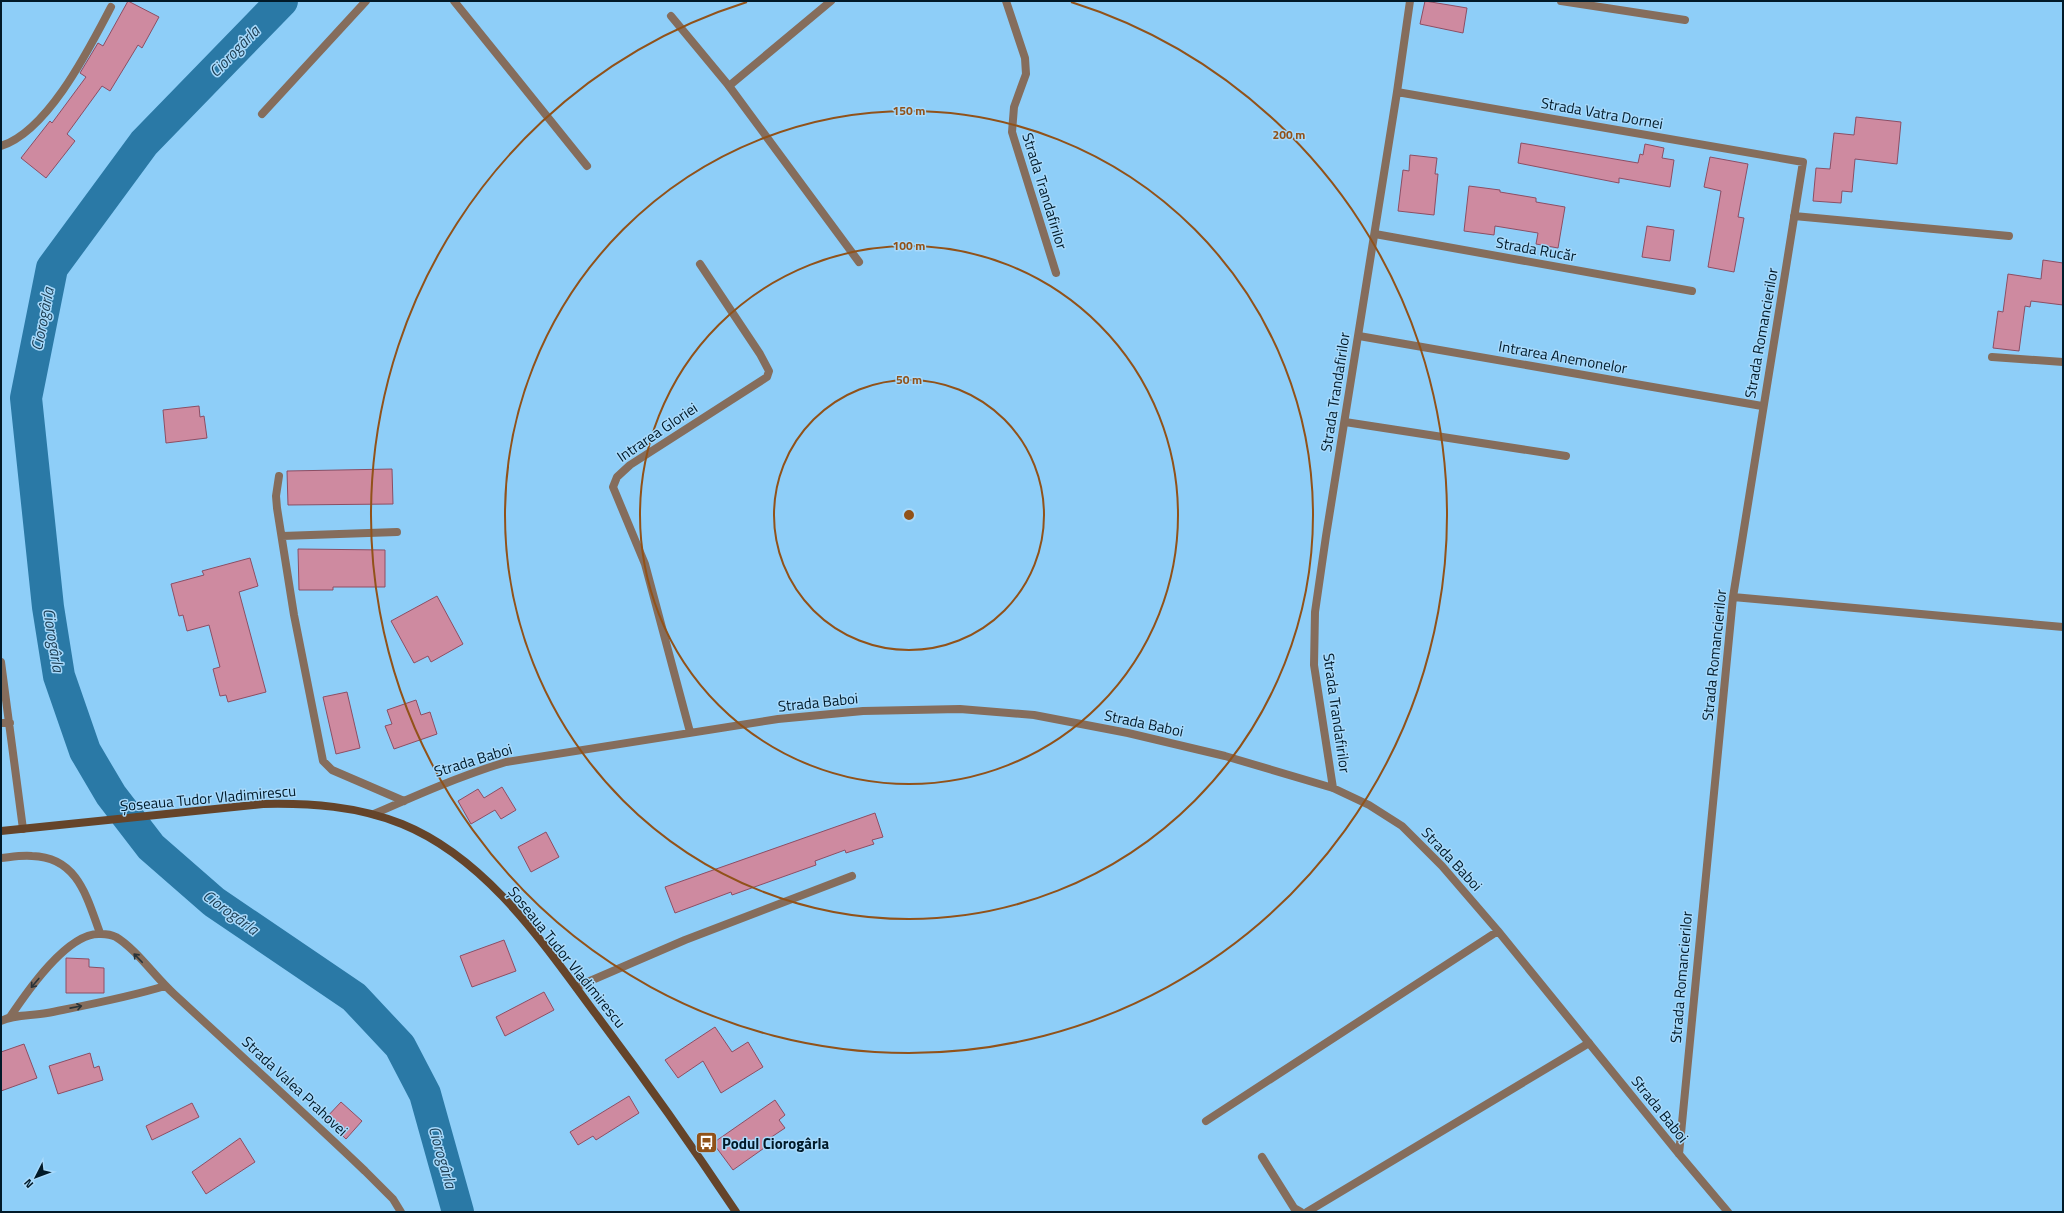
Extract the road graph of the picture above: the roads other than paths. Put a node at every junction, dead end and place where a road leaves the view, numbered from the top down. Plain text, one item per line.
1 (366, 1) edge
2 (454, 1) edge
3 (830, 1) edge
4 (1006, 1) edge
5 (1410, 1) edge
6 (1561, 1) edge
7 (111, 7) dead end
8 (671, 16) dead end
9 (1685, 20) dead end
10 (729, 86) junction
11 (1397, 92) junction
12 (262, 114) dead end
13 (1, 146) edge
14 (1803, 162) joint
15 (587, 166) dead end
16 (1794, 216) junction
17 (1375, 234) junction
18 (2009, 236) dead end
19 (859, 262) dead end
20 (700, 264) dead end
21 (1056, 273) dead end
22 (1692, 291) dead end
23 (1359, 336) junction
24 (1992, 357) dead end
25 (2063, 362) edge
26 (1762, 406) junction
27 (1345, 422) junction
28 (1566, 456) dead end
29 (279, 476) dead end
30 (397, 532) dead end
31 (282, 536) junction
32 (1733, 597) junction
33 (2063, 628) edge
34 (1, 662) edge
35 (1, 723) edge
36 (10, 723) junction
37 (690, 732) junction
38 (1333, 788) junction
39 (404, 801) junction
40 (374, 814) junction
41 (23, 829) junction
42 (1, 831) edge
43 (1, 858) edge
44 (852, 876) dead end
45 (1498, 931) junction
46 (100, 934) junction
47 (165, 986) junction
48 (576, 987) junction
49 (10, 1017) junction
50 (1, 1021) edge
51 (1589, 1043) junction
52 (1206, 1122) dead end
53 (1679, 1154) junction
54 (1262, 1157) dead end
55 (401, 1212) edge
56 (736, 1212) edge
57 (1301, 1212) edge
58 (1306, 1212) edge
59 (1728, 1212) edge

1 - 12 street
2 - 15 street
3 - 10 street
4 - 21 street, Strada Trandafirilor
5 - 11 street, Strada Trandafirilor
6 - 9 street
7 - 13 street
8 - 10 street
10 - 19 street
11 - 14 street, Strada Vatra Dornei
11 - 17 street, Strada Trandafirilor
14 - 16 street, Strada Romancierilor
16 - 18 street
16 - 26 street, Strada Romancierilor
17 - 22 street, Strada Rucăr
17 - 23 street, Strada Trandafirilor
20 - 37 street, Intrarea Gloriei
23 - 26 street, Intrarea Anemonelor
23 - 27 street, Strada Trandafirilor
24 - 25 street
26 - 32 street, Strada Romancierilor
27 - 28 street
27 - 38 street, Strada Trandafirilor
29 - 31 street
30 - 31 street
31 - 39 street
32 - 33 street
32 - 53 street, Strada Romancierilor
34 - 36 street
35 - 36 street
36 - 41 street
37 - 38 street, Strada Baboi
37 - 39 street, Strada Baboi
38 - 45 street, Strada Baboi
39 - 40 street, Strada Baboi
40 - 41 main road, Șoseaua Tudor Vladimirescu
40 - 48 main road, Șoseaua Tudor Vladimirescu
41 - 42 main road, Șoseaua Tudor Vladimirescu
43 - 46 street
44 - 48 street
45 - 51 street, Strada Baboi
45 - 52 street
47 -> 46 street, Strada Valea Prahovei
46 -> 49 street
49 -> 47 street
47 - 55 street, Strada Valea Prahovei
48 - 56 main road, Șoseaua Tudor Vladimirescu
49 - 50 street
51 - 53 street, Strada Baboi
51 - 58 street
53 - 59 street, Strada Baboi
54 - 57 street

